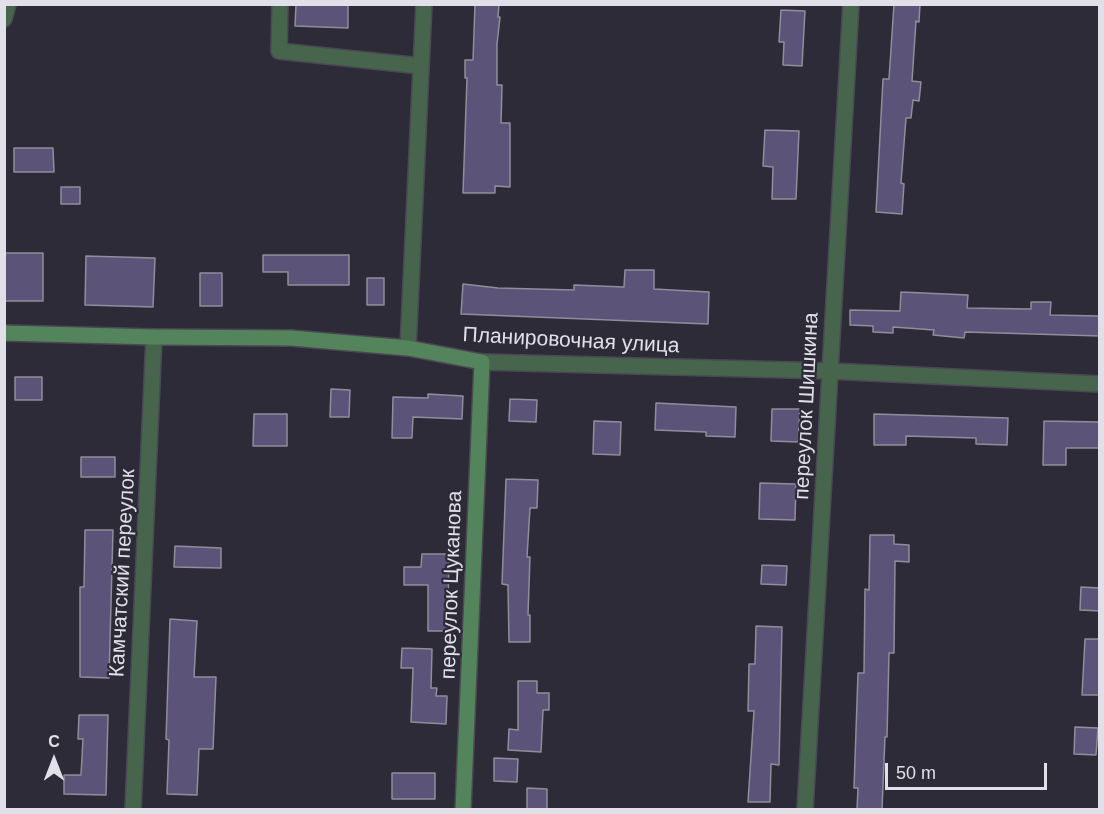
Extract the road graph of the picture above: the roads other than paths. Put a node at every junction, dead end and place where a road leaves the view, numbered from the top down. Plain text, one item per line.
1 (8, 4) edge
2 (280, 4) edge
3 (424, 4) edge
4 (851, 4) edge
5 (4, 19) edge
6 (421, 66) junction
7 (4, 333) edge
8 (154, 338) junction
9 (408, 348) junction
10 (482, 362) junction
11 (829, 371) junction
12 (1100, 384) edge
13 (133, 810) edge
14 (463, 810) edge
15 (805, 810) edge

1 - 5 street
2 - 6 street
3 - 6 street
4 - 11 street, переулок Шишкина
6 - 9 street
7 - 8 main road, Планировочная улица
8 - 9 main road, Планировочная улица
8 - 13 street, Камчатский переулок
9 - 10 main road, Планировочная улица
10 - 11 street, Планировочная улица
10 - 14 main road, переулок Цуканова
11 - 12 street, Планировочная улица
11 - 15 street, переулок Шишкина

